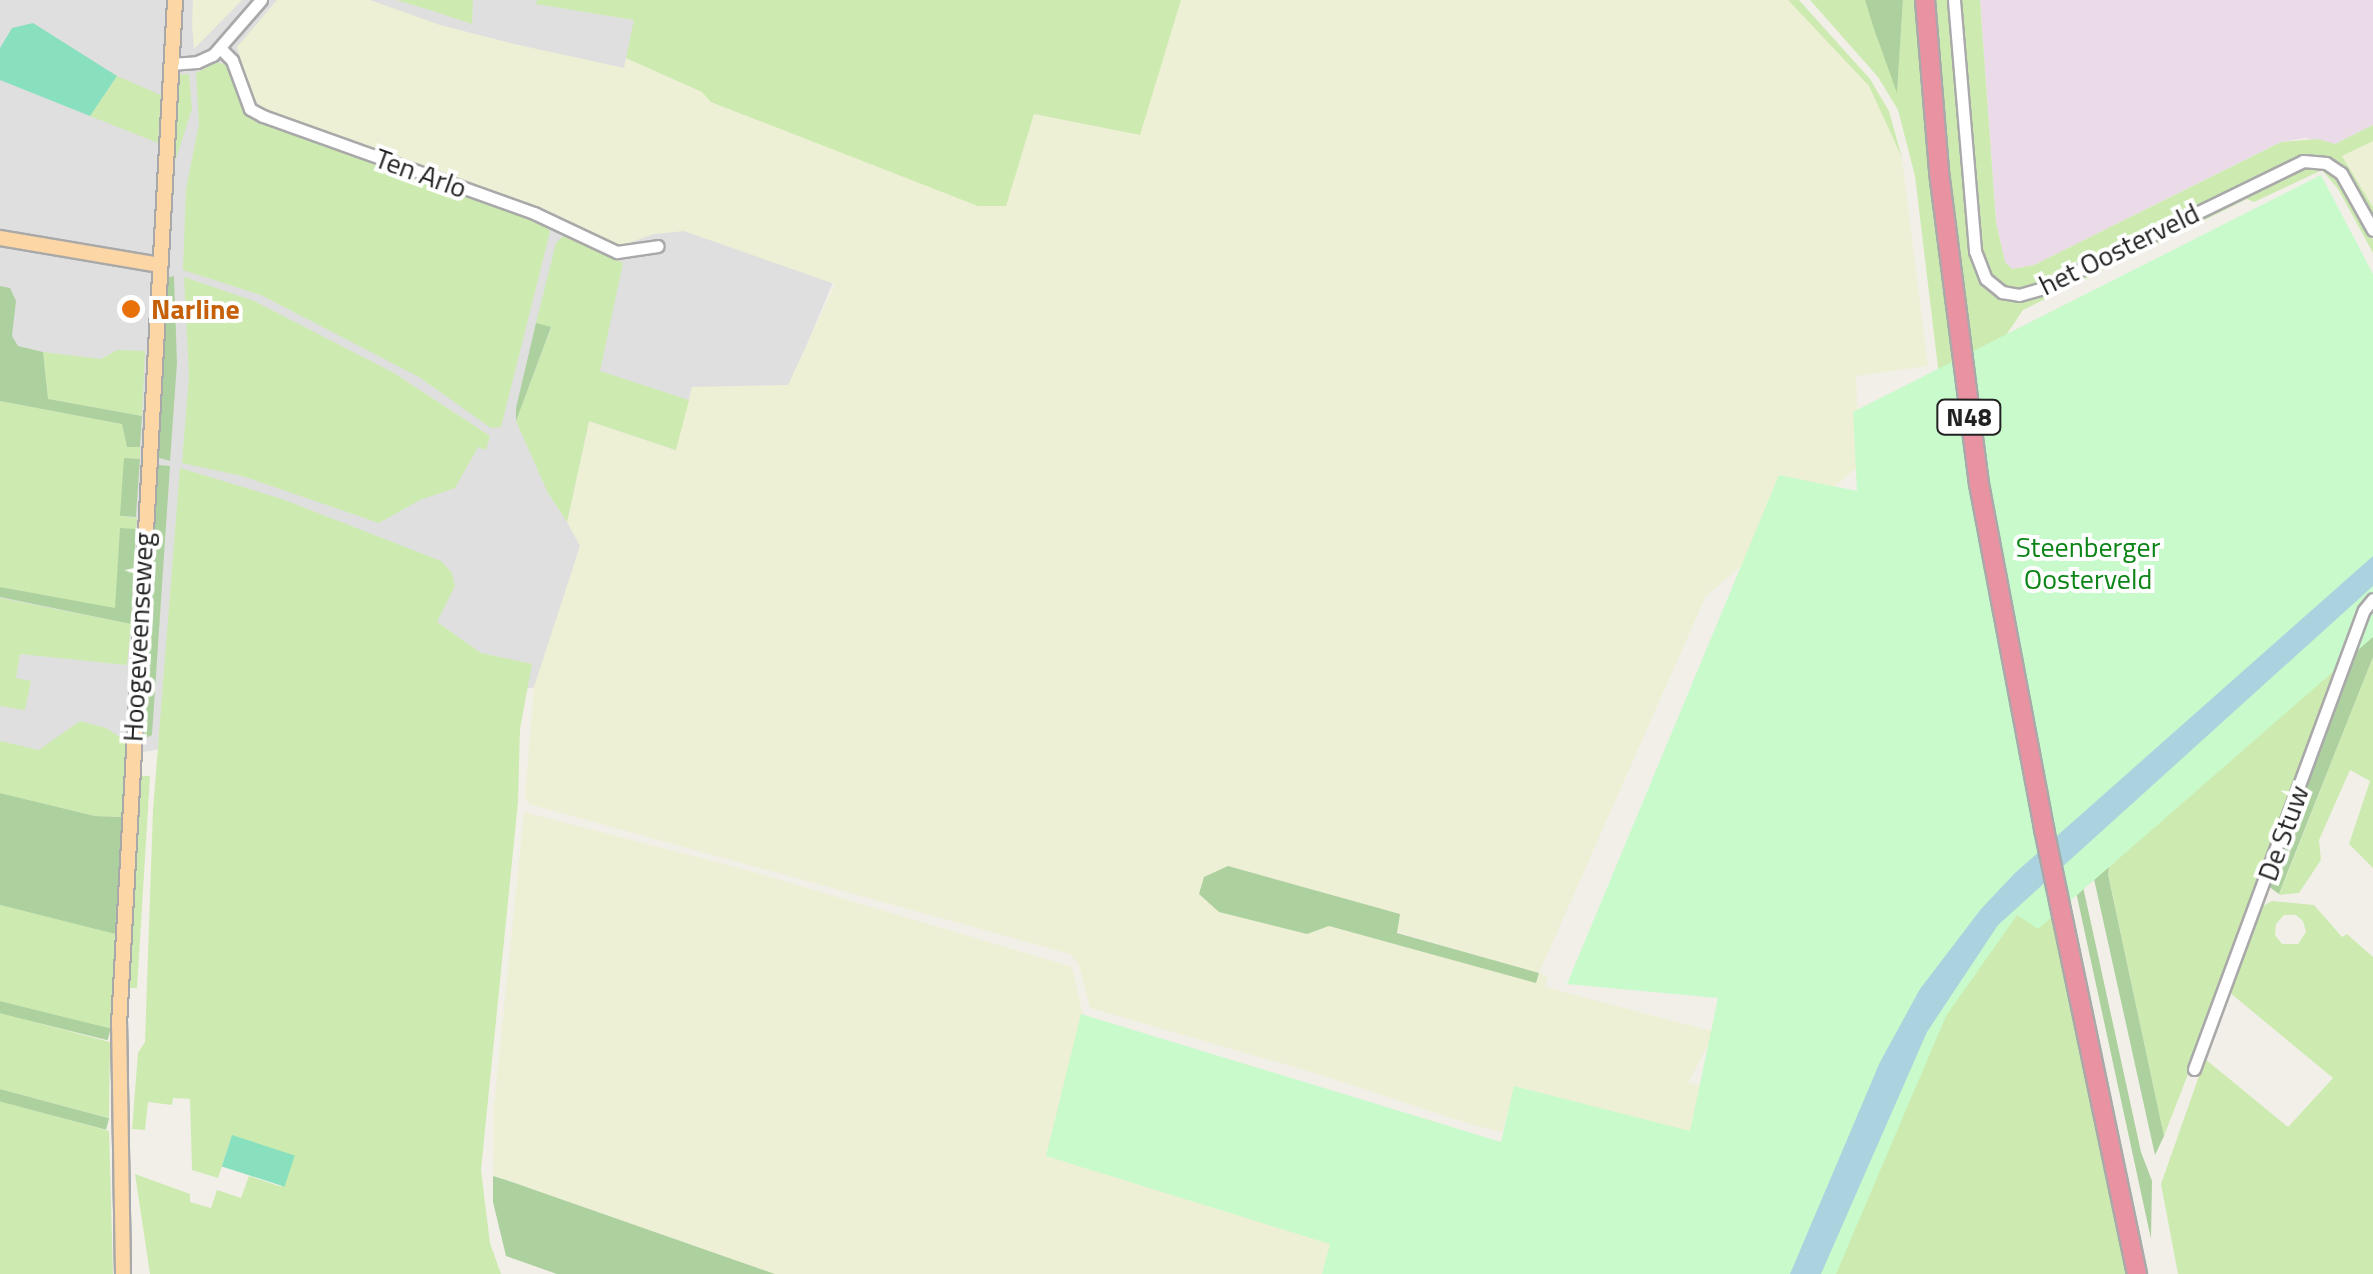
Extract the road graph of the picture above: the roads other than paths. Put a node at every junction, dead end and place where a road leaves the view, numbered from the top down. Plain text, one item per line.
1 (175, 0) edge
2 (261, 0) edge
3 (1926, 0) edge
4 (1954, 0) edge
5 (220, 48) junction
6 (170, 64) junction
7 (2373, 230) edge
8 (0, 238) edge
9 (658, 246) dead end
10 (159, 265) junction
11 (2373, 598) edge
12 (2194, 1068) dead end
13 (123, 1274) edge
14 (2137, 1274) edge

1 - 6 main road, Hoogeveenseweg
2 - 5 street
3 - 14 highway, N48
4 - 7 street, het Oosterveld
5 - 6 street
5 - 9 street, Ten Arlo
6 - 10 main road, Hoogeveenseweg
8 - 10 main road
10 - 13 main road, Hoogeveenseweg
11 - 12 street, De Stuw

